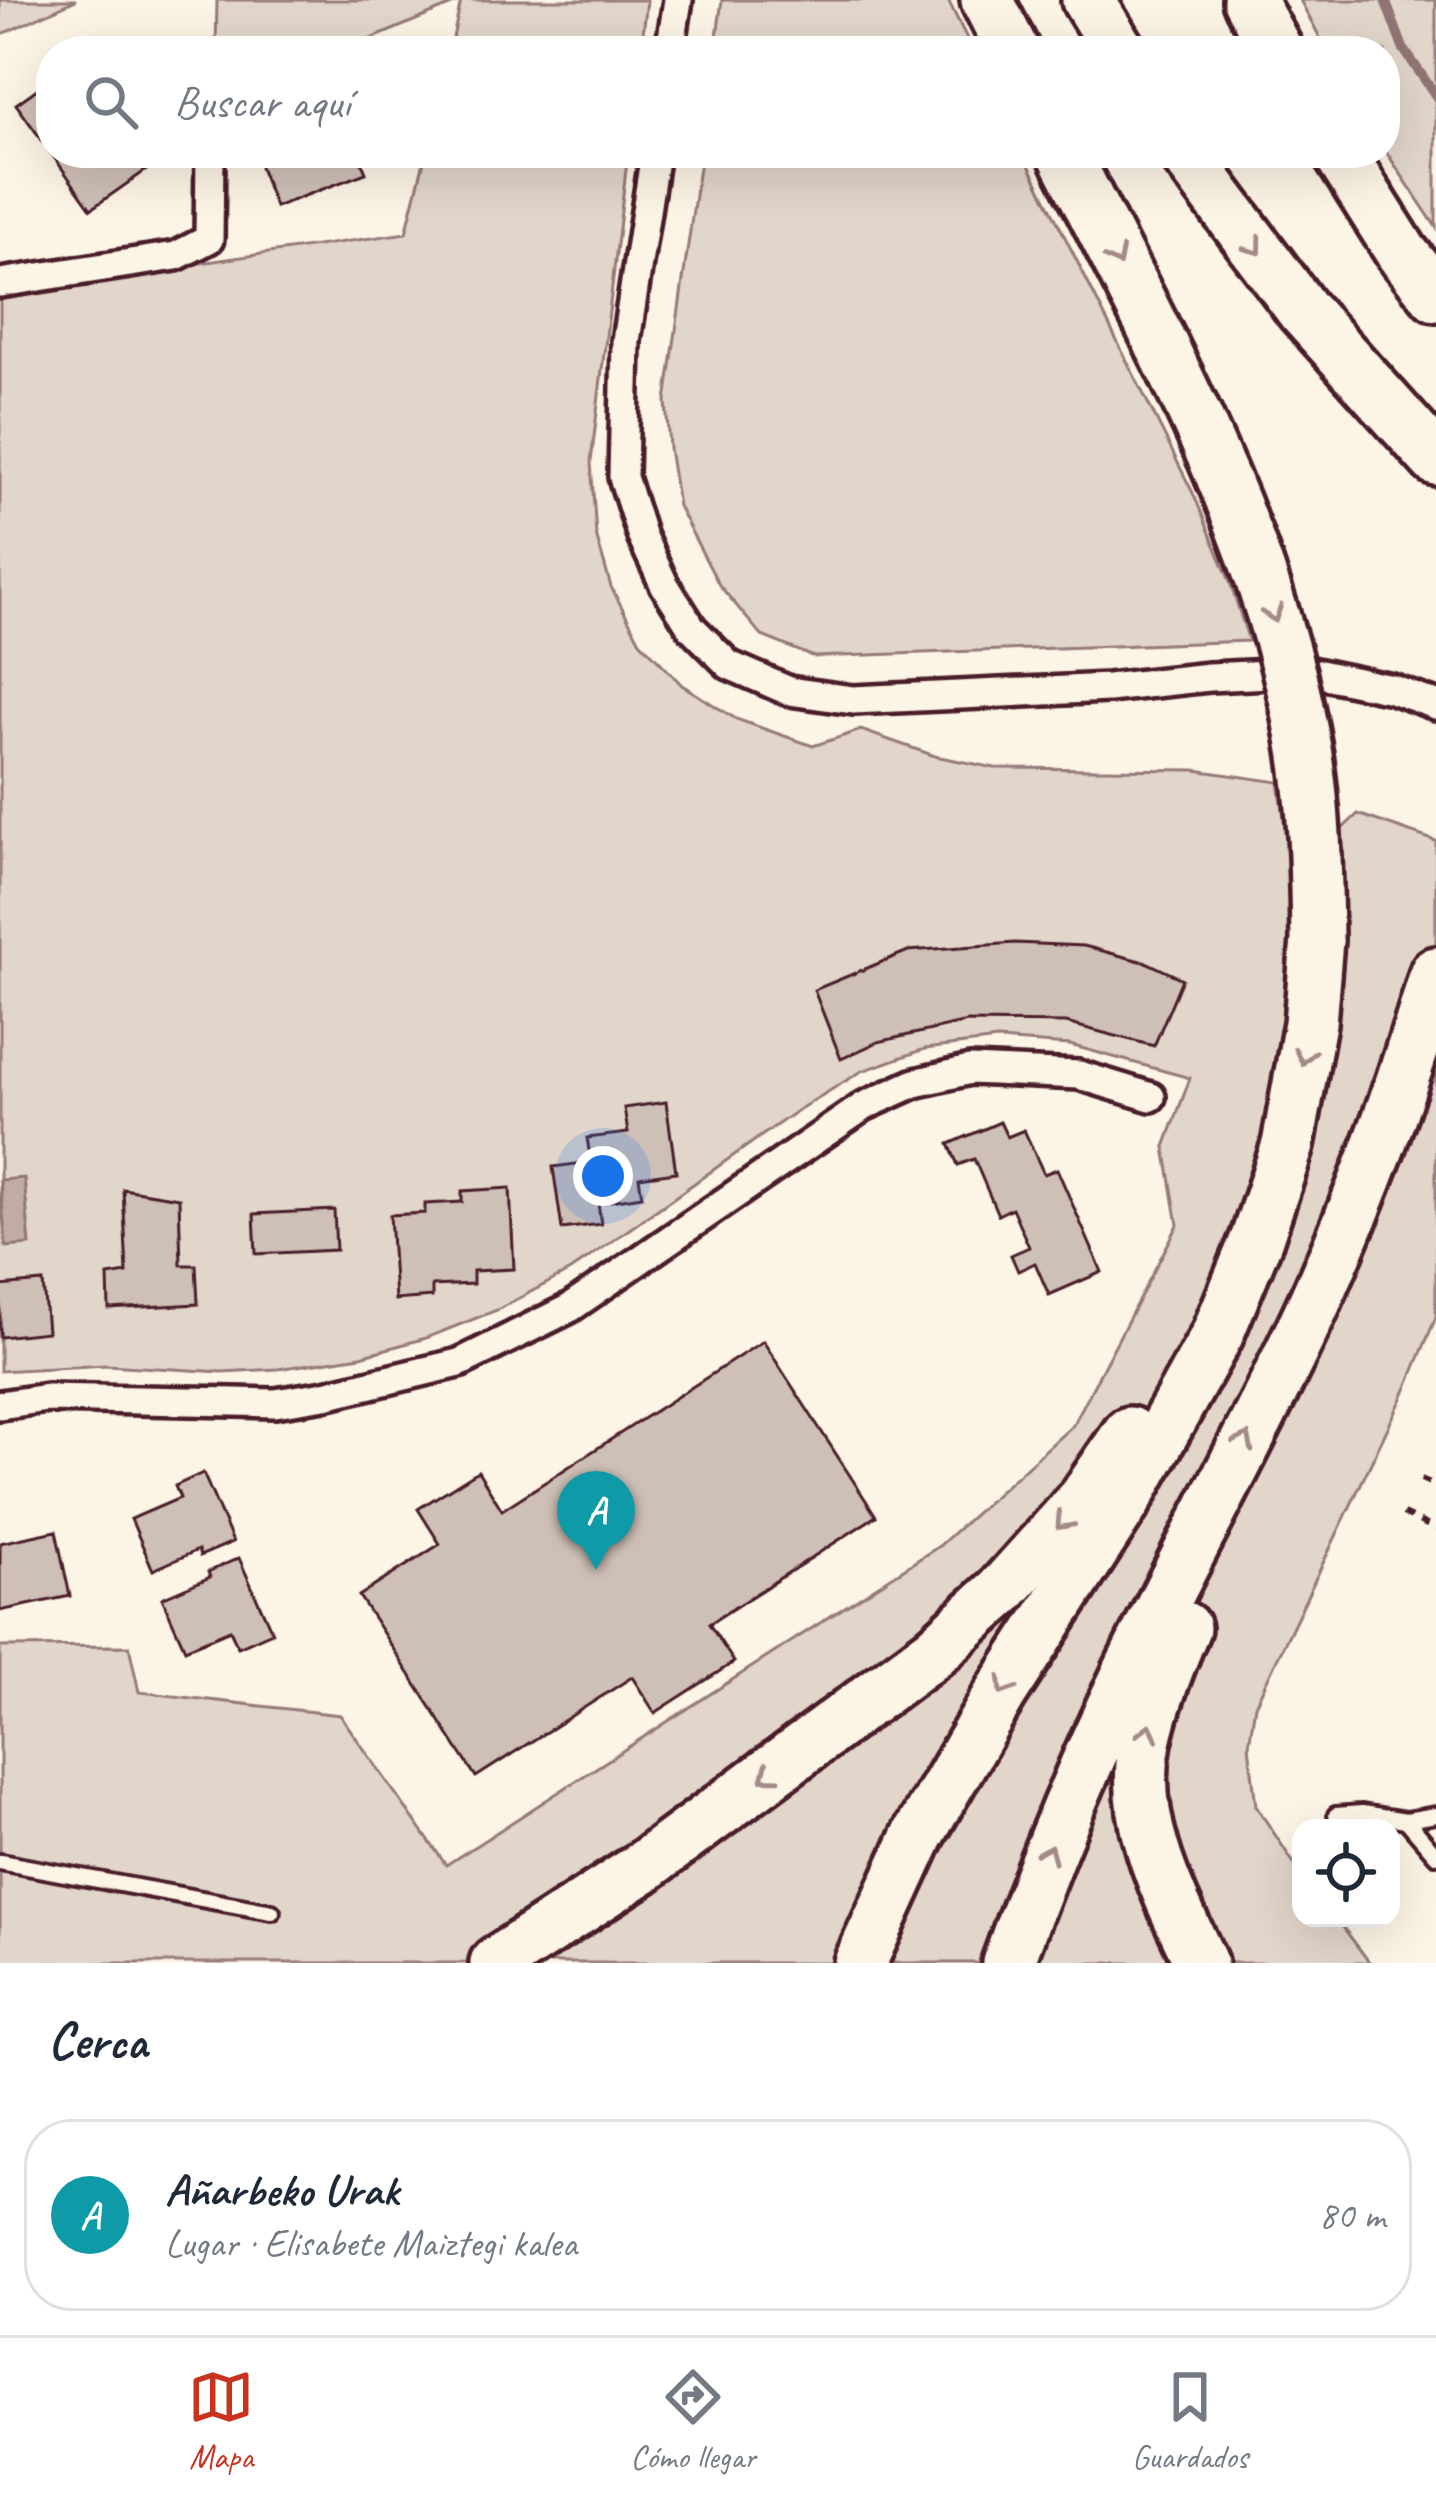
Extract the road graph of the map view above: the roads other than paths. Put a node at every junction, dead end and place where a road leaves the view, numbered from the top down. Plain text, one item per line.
1 (679, 0) edge
2 (987, 0) edge
3 (1088, 0) edge
4 (1249, 0) edge
5 (673, 36) edge
6 (1005, 36) edge
7 (1110, 36) edge
8 (1269, 36) edge
9 (210, 168) edge
10 (654, 168) edge
11 (1071, 168) edge
12 (1196, 168) edge
13 (1348, 168) edge
14 (0, 283) edge
15 (1436, 295) edge
16 (1436, 459) edge
17 (1436, 705) edge
18 (1436, 973) edge
19 (1150, 1097) dead end
20 (1217, 1335) junction
21 (0, 1405) edge
22 (1193, 1545) junction
23 (1336, 1815) dead end
24 (1436, 1815) edge
25 (1406, 1820) junction
26 (1436, 1855) edge
27 (0, 1862) edge
28 (272, 1912) dead end
29 (496, 1963) edge
30 (860, 1963) edge
31 (1008, 1963) edge
32 (1202, 1963) edge

1 - 5 street
2 - 6 highway
3 - 7 highway
4 - 8 highway
9 - 14 street
10 - 17 street
11 -> 20 highway, bridge
12 -> 16 highway
13 - 15 highway
22 -> 18 highway
19 - 21 street
20 -> 29 highway
20 -> 30 highway
31 -> 22 highway
32 -> 22 highway
23 - 25 lane
24 - 25 lane
25 - 26 lane
27 - 28 lane

